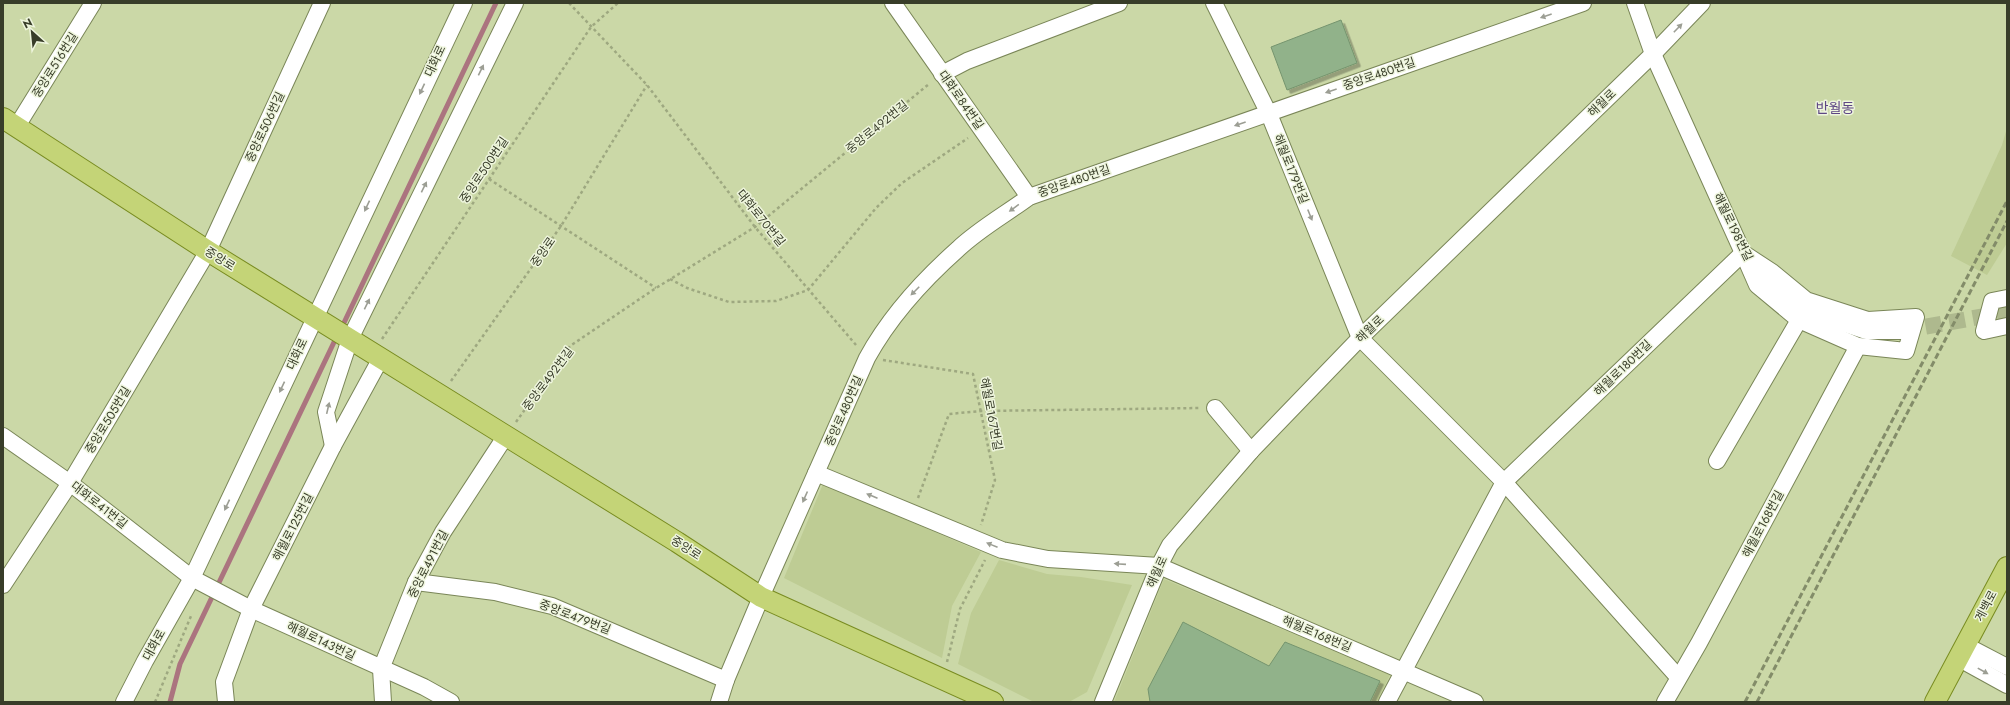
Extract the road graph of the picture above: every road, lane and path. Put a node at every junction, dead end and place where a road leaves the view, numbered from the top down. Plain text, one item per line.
1 (93, 3) edge
2 (322, 3) edge
3 (464, 3) edge
4 (514, 3) edge
5 (569, 3) edge
6 (618, 3) edge
7 (893, 3) edge
8 (1119, 3) edge
9 (1214, 3) edge
10 (1583, 3) edge
11 (1635, 3) edge
12 (1702, 3) edge
13 (591, 26) junction
14 (1653, 54) junction
15 (942, 74) junction
16 (647, 85) junction
17 (1269, 114) junction
18 (10, 122) edge
19 (981, 129) junction
20 (489, 179) junction
21 (1029, 197) junction
22 (561, 226) junction
23 (755, 227) junction
24 (208, 252) junction
25 (1743, 254) junction
26 (670, 279) junction
27 (656, 288) junction
28 (808, 290) junction
29 (2007, 298) edge
30 (314, 318) junction
31 (1799, 320) junction
32 (2007, 326) edge
33 (1902, 331) tunnel mouth
34 (1360, 338) junction
35 (350, 339) junction
36 (1858, 346) junction
37 (377, 356) junction
38 (867, 358) junction
39 (440, 396) junction
40 (1215, 408) joint
41 (981, 411) junction
42 (3, 436) edge
43 (505, 436) junction
44 (334, 446) junction
45 (1251, 452) junction
46 (1717, 461) dead end
47 (816, 473) junction
48 (1504, 482) junction
49 (70, 483) junction
50 (913, 513) junction
51 (977, 539) junction
52 (992, 546) junction
53 (1159, 566) junction
54 (2007, 567) edge
55 (192, 578) junction
56 (416, 582) junction
57 (3, 585) edge
58 (761, 597) junction
59 (251, 609) junction
60 (193, 612) dead end
61 (1962, 652) junction
62 (2007, 667) edge
63 (381, 669) junction
64 (1403, 671) junction
65 (1678, 677) junction
66 (942, 679) junction
67 (726, 680) junction
68 (2007, 685) edge
69 (124, 702) edge
70 (155, 702) edge
71 (226, 702) edge
72 (383, 702) edge
73 (450, 702) edge
74 (719, 702) edge
75 (993, 702) edge
76 (1103, 702) edge
77 (1387, 702) edge
78 (1475, 702) edge
79 (1665, 702) edge
80 (1935, 702) edge

1 - 18 street, 중앙로516번길
2 - 24 street, 중앙로506번길
3 -> 30 street, 대화로
35 -> 4 street
5 - 13 path, 대화로70번길
6 - 13 path, 중앙로500번길
7 - 15 street, 대화로84번길
8 - 15 street
9 - 17 street, 해월로179번길
10 -> 17 street, 중앙로480번길
11 - 14 street, 해월로198번길
14 -> 12 street, 해월로
13 - 16 path, 대화로70번길
13 - 20 path, 중앙로500번길
14 - 25 street, 해월로198번길
14 - 34 street, 해월로
15 - 19 street, 대화로84번길
15 - 23 path, 중앙로492번길
16 - 22 path
16 - 23 path, 대화로70번길
17 -> 21 street, 중앙로480번길
17 -> 34 street, 해월로179번길
18 - 24 main road, 중앙로
19 - 21 street, 대화로84번길
19 - 28 path
20 - 22 path
20 - 37 path, 중앙로500번길
21 -> 38 street, 중앙로480번길
22 - 27 path
22 - 39 path, 중앙로
23 - 26 path, 중앙로492번길
23 - 28 path, 대화로70번길
24 - 30 main road, 중앙로
24 - 49 street, 중앙로505번길
25 - 31 street
25 - 33 street, 해월로198번길
25 - 36 street
25 - 48 street, 해월로180번길
26 - 27 path, 중앙로492번길
26 - 28 path
27 - 43 path, 중앙로492번길
28 - 38 path, 대화로70번길
29 - 32 street
30 - 35 main road, 중앙로
30 -> 55 street, 대화로
31 - 36 street
31 - 46 street
34 - 45 street, 해월로
34 - 48 street
35 - 37 main road, 중앙로
44 -> 35 street
36 - 65 street, 해월로168번길
37 - 39 main road, 중앙로
37 - 44 street, 해월로125번길
38 - 41 path, 해월로167번길
38 - 47 street, 중앙로480번길
39 - 43 main road, 중앙로
40 - 41 path
40 - 45 street
41 - 50 path
41 - 51 path, 해월로167번길
42 - 49 street, 대화로41번길
43 - 56 street, 중앙로491번길
43 - 58 main road, 중앙로
44 - 59 street, 해월로125번길
45 - 53 street, 해월로
50 -> 47 street, 해월로168번길
47 -> 58 street, 중앙로480번길
48 - 64 street, 해월로180번길
48 - 65 street
49 - 55 street, 대화로41번길
49 - 57 street, 중앙로505번길
50 - 51 street, 해월로168번길
52 -> 51 street, 해월로168번길
53 -> 52 street, 해월로168번길
52 - 66 path
53 - 64 street, 해월로168번길
53 - 76 street, 해월로
54 - 61 main road, 계백로
55 - 59 street, 해월로143번길
55 - 69 street, 대화로
56 - 63 street, 중앙로491번길
56 - 67 street, 중앙로479번길
58 - 66 main road, 중앙로
58 - 67 street
59 - 63 street, 해월로143번길
59 - 71 street, 해월로125번길
60 - 70 path
61 - 62 street
61 -> 68 street
61 - 80 main road, 계백로
63 - 72 street, 중앙로491번길
63 - 73 street, 해월로143번길
64 - 77 street, 해월로180번길
64 - 78 street, 해월로168번길
65 - 79 street, 해월로168번길
66 - 75 main road, 중앙로
67 - 74 street

